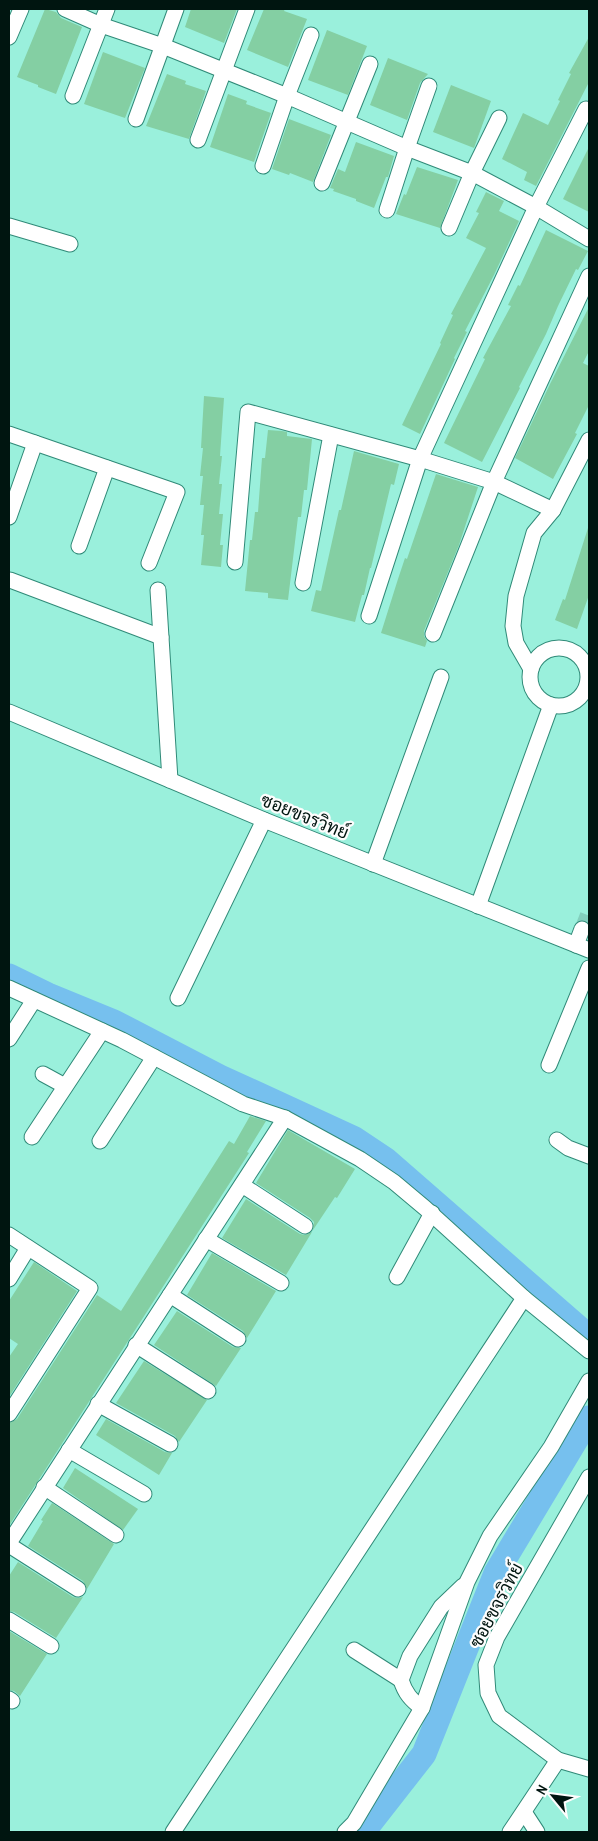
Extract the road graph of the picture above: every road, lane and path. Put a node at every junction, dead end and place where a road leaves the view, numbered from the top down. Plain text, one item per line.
1 (21, 9) edge
2 (65, 9) edge
3 (107, 9) edge
4 (176, 9) edge
5 (247, 9) edge
6 (101, 25) junction
7 (311, 35) dead end
8 (9, 37) edge
9 (163, 46) junction
10 (370, 64) dead end
11 (224, 70) junction
12 (429, 86) dead end
13 (73, 96) dead end
14 (287, 96) junction
15 (586, 109) dead end
16 (499, 118) dead end
17 (136, 119) dead end
18 (346, 122) junction
19 (198, 140) dead end
20 (407, 148) junction
21 (263, 166) dead end
22 (472, 173) junction
23 (322, 183) dead end
24 (536, 207) junction
25 (387, 210) dead end
26 (9, 226) edge
27 (449, 228) dead end
28 (589, 239) edge
29 (70, 244) dead end
30 (589, 276) edge
31 (9, 434) edge
32 (331, 435) junction
33 (589, 440) edge
34 (35, 443) junction
35 (420, 459) junction
36 (107, 468) junction
37 (494, 482) junction
38 (553, 510) junction
39 (9, 517) edge
40 (79, 546) dead end
41 (235, 562) dead end
42 (149, 563) dead end
43 (10, 580) dead end
44 (303, 583) dead end
45 (158, 590) dead end
46 (369, 616) dead end
47 (433, 634) dead end
48 (161, 637) junction
49 (531, 669) junction
50 (588, 670) edge
51 (441, 678) dead end
52 (551, 705) junction
53 (9, 712) edge
54 (170, 780) junction
55 (264, 820) junction
56 (373, 864) junction
57 (478, 906) junction
58 (582, 929) tunnel mouth
59 (583, 948) edge
60 (589, 968) edge
61 (9, 988) edge
62 (178, 998) dead end
63 (34, 1000) junction
64 (102, 1031) junction
65 (9, 1039) edge
66 (154, 1057) junction
67 (549, 1065) dead end
68 (43, 1074) dead end
69 (65, 1086) junction
70 (285, 1118) junction
71 (32, 1137) dead end
72 (557, 1140) dead end
73 (100, 1141) dead end
74 (589, 1156) edge
75 (242, 1185) junction
76 (432, 1213) junction
77 (305, 1226) dead end
78 (9, 1235) edge
79 (206, 1238) junction
80 (28, 1248) junction
81 (397, 1277) dead end
82 (9, 1279) edge
83 (281, 1283) dead end
84 (170, 1295) junction
85 (524, 1298) junction
86 (238, 1339) dead end
87 (136, 1345) junction
88 (589, 1351) edge
89 (589, 1381) edge
90 (208, 1391) dead end
91 (98, 1404) junction
92 (9, 1414) edge
93 (170, 1444) dead end
94 (69, 1450) junction
95 (589, 1477) edge
96 (44, 1487) junction
97 (144, 1494) dead end
98 (116, 1535) dead end
99 (9, 1544) edge
100 (467, 1582) junction
101 (78, 1588) dead end
102 (9, 1620) edge
103 (51, 1646) dead end
104 (354, 1650) dead end
105 (401, 1680) junction
106 (422, 1708) junction
107 (558, 1760) junction
108 (589, 1769) edge
109 (524, 1812) junction
110 (173, 1832) edge
111 (344, 1832) edge
112 (510, 1832) edge
113 (537, 1832) edge

1 - 8 street
2 - 6 street
3 - 6 street
4 - 9 street
5 - 11 street
6 - 9 street
6 - 13 street
7 - 14 street
9 - 11 street
9 - 17 street
10 - 18 street
11 - 14 street
11 - 19 street
12 - 20 street
14 - 18 street
14 - 21 street
15 - 24 street
16 - 22 street
18 - 20 street
18 - 23 street
20 - 22 street
20 - 25 street
22 - 24 street
22 - 27 street
24 - 28 street
24 - 35 street
26 - 29 street
30 - 37 street
31 - 34 street
32 - 35 street
32 - 41 street
32 - 44 street
33 - 38 street
34 - 36 street
34 - 39 street
35 - 37 street
35 - 46 street
36 - 40 street
36 - 42 street
37 - 38 street
37 - 47 street
38 - 49 street
43 - 48 street
45 - 48 street
48 - 54 street
49 - 50 street
49 - 52 street
50 - 52 street
51 - 56 street
52 - 57 street
53 - 54 street, ซอยขจรวิทย์
54 - 55 street, ซอยขจรวิทย์
55 - 56 street, ซอยขจรวิทย์
55 - 62 street
56 - 57 street, ซอยขจรวิทย์
57 - 59 street, ซอยขจรวิทย์
58 - 59 street
60 - 67 street
61 - 63 street
63 - 64 street
63 - 65 street
64 - 66 street
64 - 69 street
66 - 70 street
66 - 73 street
68 - 69 street
69 - 71 street
70 - 75 street
70 - 76 street
72 - 74 street
75 - 77 street
75 - 79 street
76 - 81 street
76 - 85 street
78 - 80 street
79 - 83 street
79 - 84 street
80 - 82 street
80 - 92 street
84 - 86 street
84 - 87 street
85 - 88 street
85 - 110 street
87 - 90 street
87 - 91 street
89 - 100 street
91 - 93 street
91 - 94 street
94 - 96 street
94 - 97 street
95 - 107 street, ซอยขจรวิทย์
96 - 98 street
96 - 99 street
99 - 101 street
100 - 105 street
100 - 106 street
102 - 103 street
104 - 105 street
105 - 106 street
106 - 111 street
107 - 108 street, ซอยขจรวิทย์
107 - 109 street
109 - 112 street
109 - 113 street

